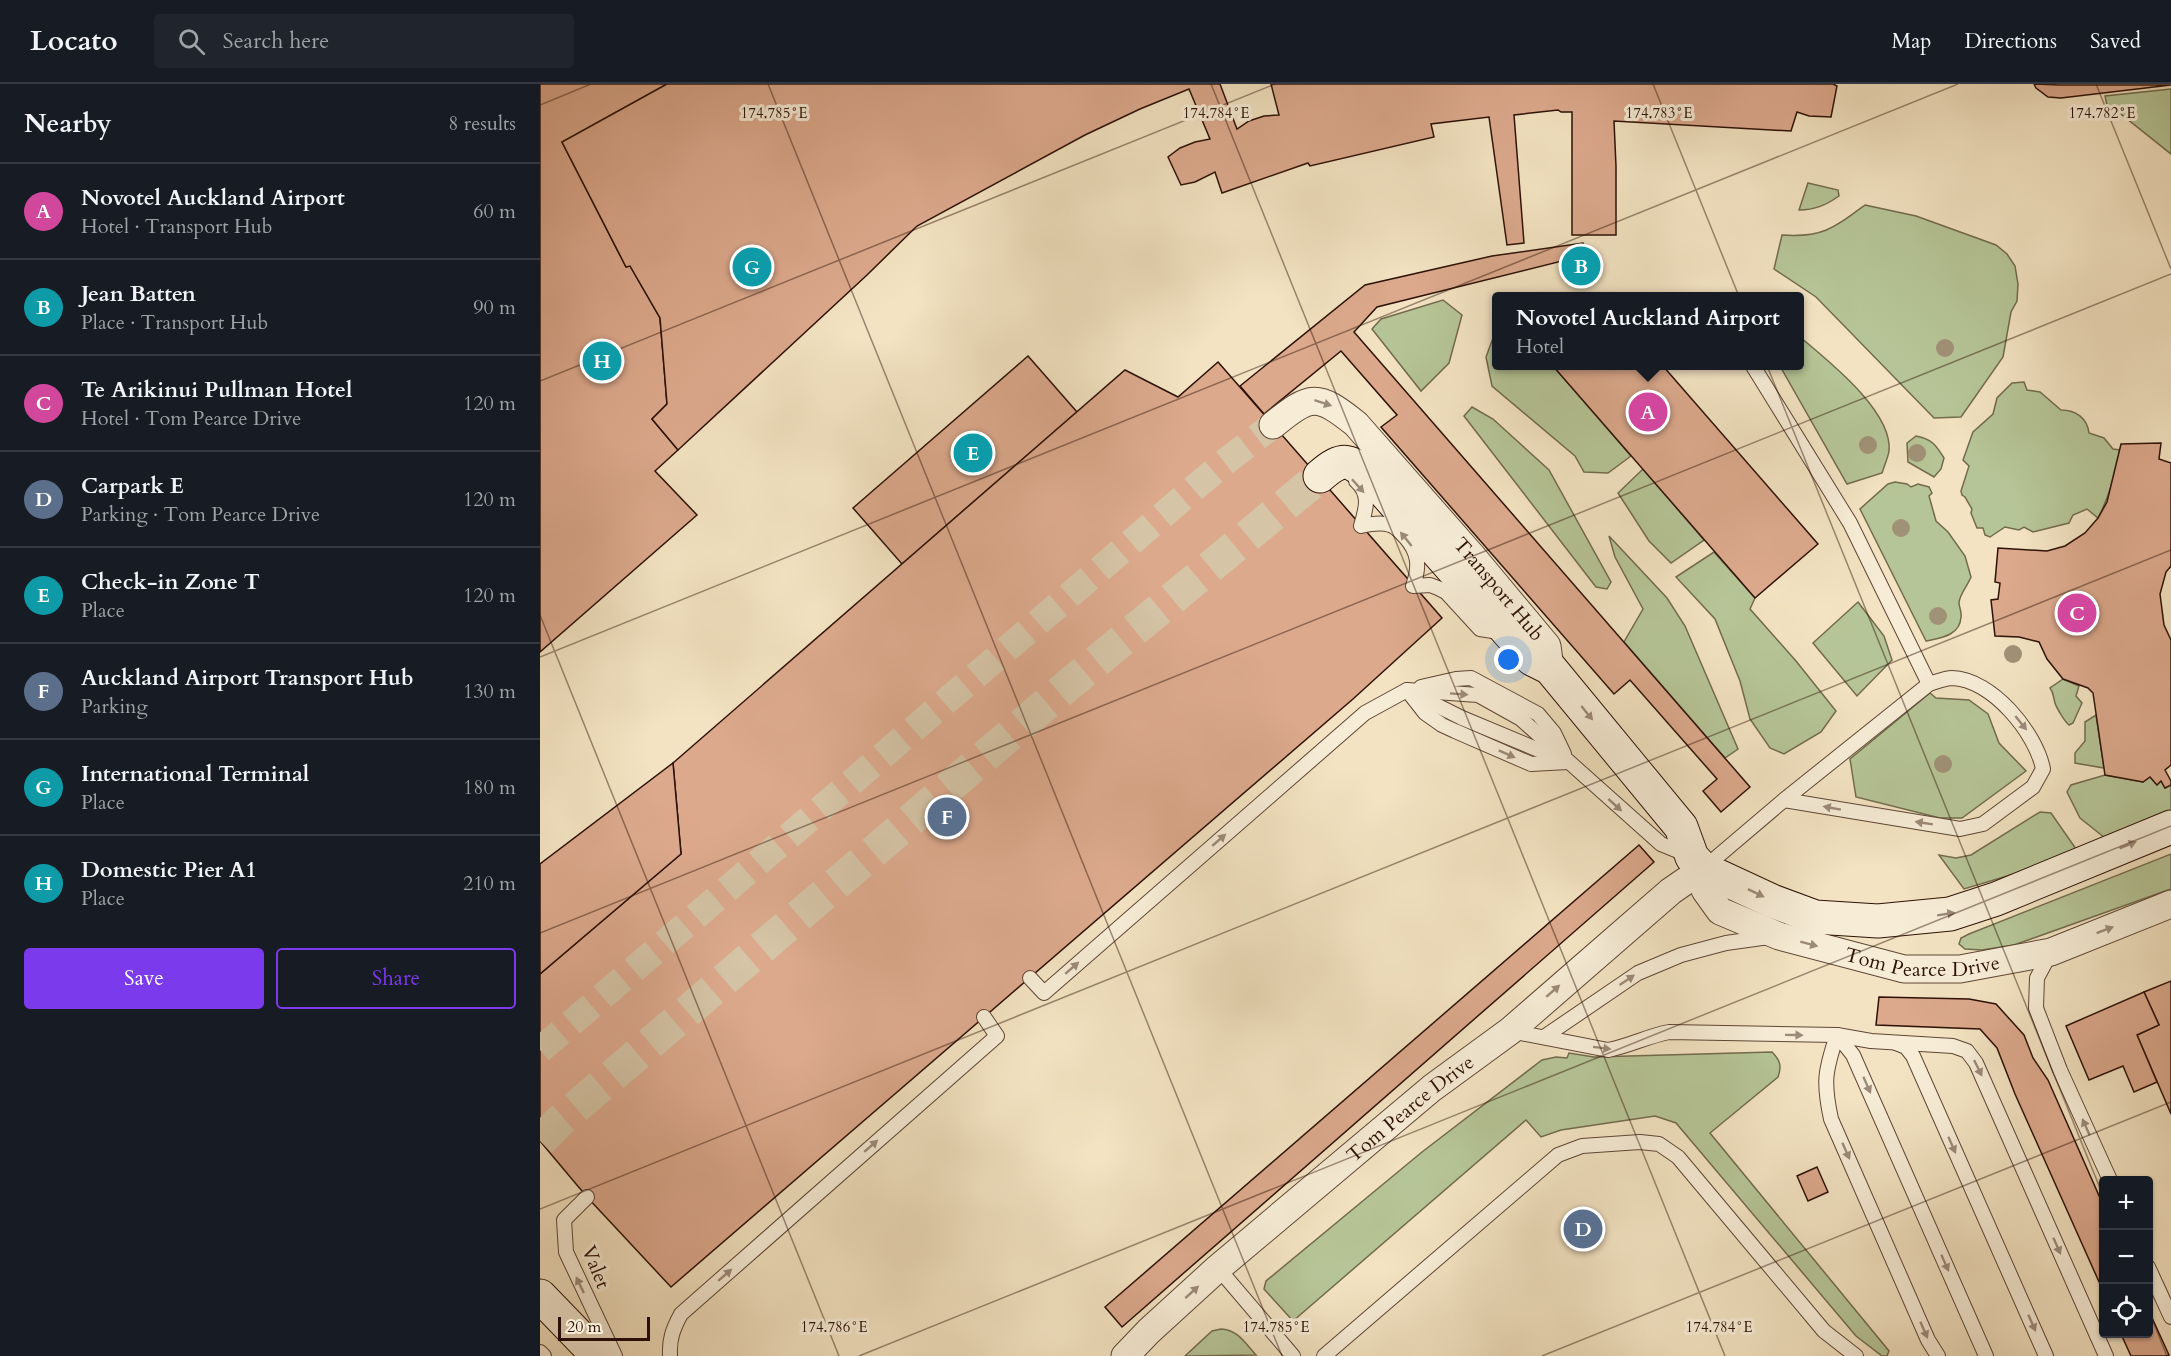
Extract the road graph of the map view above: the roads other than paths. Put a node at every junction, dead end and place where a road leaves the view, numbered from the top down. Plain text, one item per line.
1 (1755, 370) edge
2 (1273, 425) tunnel mouth
3 (1320, 476) joint
4 (1514, 639) junction
5 (1550, 668) junction
6 (1929, 684) junction
7 (1407, 690) junction
8 (1568, 762) junction
9 (1784, 800) junction
10 (2171, 828) edge
11 (1697, 863) junction
12 (2171, 904) edge
13 (1779, 936) junction
14 (2051, 952) junction
15 (1030, 978) dead end
16 (984, 1017) dead end
17 (1510, 1030) junction
18 (1837, 1035) junction
19 (1544, 1037) junction
20 (1894, 1043) junction
21 (2108, 1176) edge
22 (587, 1197) dead end
23 (1218, 1268) junction
24 (2153, 1278) edge
25 (540, 1296) edge
26 (540, 1302) edge
27 (2171, 1317) edge
28 (540, 1352) edge
29 (544, 1356) edge
30 (597, 1356) edge
31 (615, 1356) edge
32 (670, 1356) edge
33 (1125, 1356) edge
34 (1293, 1356) edge
35 (1324, 1356) edge
36 (1856, 1356) edge
37 (1938, 1356) edge
38 (1986, 1356) edge
39 (2046, 1356) edge
40 (2106, 1356) edge

1 - 6 lane
2 -> 5 street, Transport Hub
3 - 4 street
3 - 4 lane
4 - 5 street
5 -> 11 street, Transport Hub
6 - 9 lane
6 -> 9 lane
7 -> 8 lane
7 -> 8 lane
15 -> 7 lane
8 -> 11 lane
9 - 11 lane
11 -> 10 street, Tom Pearce Drive
11 - 13 street, Tom Pearce Drive
17 -> 11 street, Tom Pearce Drive
14 -> 12 street, Tom Pearce Drive
13 -> 14 street, Tom Pearce Drive
19 -> 13 lane
21 -> 14 lane
32 -> 16 lane
17 - 19 lane
17 - 23 street, Tom Pearce Drive
19 -> 18 lane
18 - 20 lane
18 -> 37 lane
18 -> 38 lane
20 -> 39 lane
20 -> 40 lane
31 -> 22 lane, Valet
33 -> 23 street, Tom Pearce Drive
23 - 34 lane
24 - 27 lane
25 - 30 street
26 - 30 street
28 - 29 lane
35 - 36 lane

